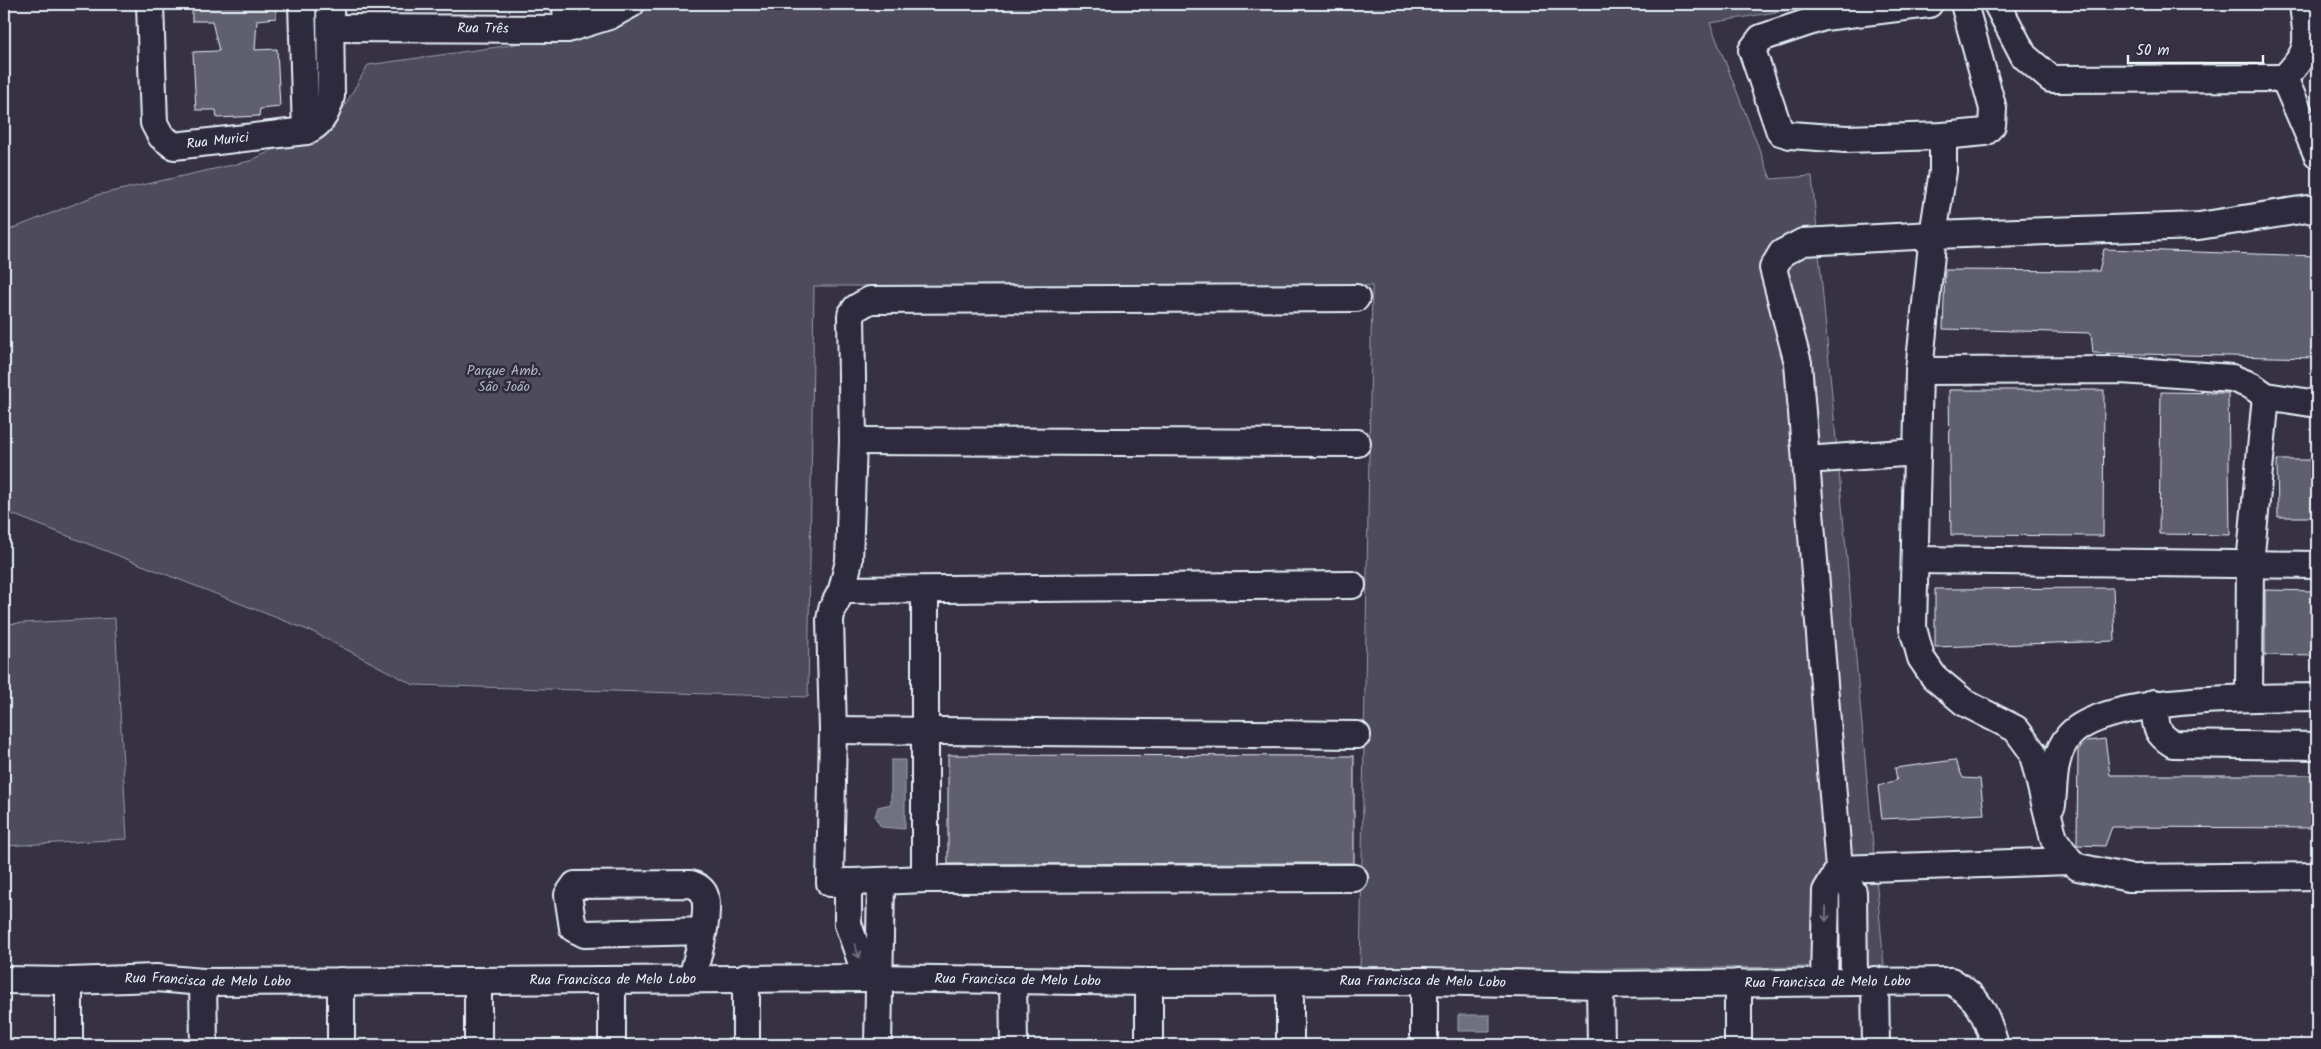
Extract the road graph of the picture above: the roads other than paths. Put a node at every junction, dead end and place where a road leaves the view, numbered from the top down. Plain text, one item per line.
1 (150, 4) edge
2 (302, 4) edge
3 (631, 4) edge
4 (1929, 4) edge
5 (1964, 4) edge
6 (1997, 4) edge
7 (2303, 4) edge
8 (330, 16) edge
9 (567, 16) edge
10 (2284, 78) junction
11 (306, 131) junction
12 (1943, 136) junction
13 (2317, 154) edge
14 (2317, 210) edge
15 (1933, 234) junction
16 (1356, 298) dead end
17 (1919, 371) junction
18 (2266, 396) junction
19 (2317, 404) edge
20 (853, 441) junction
21 (1357, 443) dead end
22 (1917, 452) junction
23 (1806, 460) junction
24 (1915, 560) junction
25 (2250, 564) junction
26 (2317, 565) edge
27 (1352, 585) dead end
28 (842, 590) junction
29 (926, 590) junction
30 (2317, 697) edge
31 (2249, 698) junction
32 (2154, 704) junction
33 (833, 730) junction
34 (924, 730) junction
35 (1357, 735) dead end
36 (2317, 746) edge
37 (2050, 822) junction
38 (2070, 861) junction
39 (1839, 869) junction
40 (2317, 876) edge
41 (1354, 878) dead end
42 (925, 879) junction
43 (848, 882) junction
44 (881, 882) junction
45 (703, 931) junction
46 (746, 978) junction
47 (872, 978) junction
48 (692, 979) junction
49 (4, 980) edge
50 (612, 980) junction
51 (1013, 980) junction
52 (69, 981) junction
53 (341, 981) junction
54 (478, 981) junction
55 (1424, 981) junction
56 (1824, 981) junction
57 (1864, 981) junction
58 (203, 982) junction
59 (1149, 982) junction
60 (1290, 982) junction
61 (1738, 984) junction
62 (1600, 985) junction
63 (69, 1045) edge
64 (204, 1045) edge
65 (341, 1045) edge
66 (478, 1045) edge
67 (612, 1045) edge
68 (746, 1045) edge
69 (878, 1045) edge
70 (1014, 1045) edge
71 (1148, 1045) edge
72 (1290, 1045) edge
73 (1424, 1045) edge
74 (1601, 1045) edge
75 (1738, 1045) edge
76 (1876, 1045) edge
77 (1995, 1045) edge

1 - 11 street, Rua Murici
2 - 11 street
3 - 9 street, Rua Três
4 - 12 street
5 - 12 street
6 - 10 street
7 - 10 street
8 - 9 street, Rua Três
8 - 11 street
10 - 13 street
12 - 15 street
14 - 15 street
15 - 17 street
15 - 23 street
16 - 20 street
17 - 18 street
17 - 22 street
18 - 19 street
18 - 25 street
20 - 21 street
20 - 28 street
22 - 23 street
22 - 24 street
23 - 39 street
24 - 25 street
24 - 37 street
25 - 26 street
25 - 31 street
27 - 29 street
28 - 29 street
28 - 33 street
29 - 34 street
30 - 31 street
31 - 32 street
32 - 36 street
32 - 37 street
33 - 34 street
33 - 43 street
34 - 35 street
34 - 42 street
37 - 38 street
38 - 39 street
38 - 40 street
39 -> 56 street
39 - 57 street
41 - 42 street
42 - 44 street
43 - 44 street
43 -> 47 street
44 - 47 street
45 - 45 street
45 - 48 street
46 - 47 street, Rua Francisca de Melo Lobo
46 - 48 street, Rua Francisca de Melo Lobo
46 - 68 street
47 - 51 street, Rua Francisca de Melo Lobo
47 - 69 street
48 - 50 street, Rua Francisca de Melo Lobo
49 - 52 street, Rua Francisca de Melo Lobo
50 - 54 street, Rua Francisca de Melo Lobo
50 - 67 street
51 - 59 street, Rua Francisca de Melo Lobo
51 - 70 street
52 - 58 street, Rua Francisca de Melo Lobo
52 - 63 street
53 - 54 street, Rua Francisca de Melo Lobo
53 - 58 street, Rua Francisca de Melo Lobo
53 - 65 street
54 - 66 street
55 - 60 street, Rua Francisca de Melo Lobo
55 - 62 street, Rua Francisca de Melo Lobo
55 - 73 street
56 - 57 street, Rua Francisca de Melo Lobo
56 - 61 street, Rua Francisca de Melo Lobo
57 - 76 street
57 - 77 street, Rua Francisca de Melo Lobo
58 - 64 street
59 - 60 street, Rua Francisca de Melo Lobo
59 - 71 street
60 - 72 street
61 - 62 street, Rua Francisca de Melo Lobo
61 - 75 street
62 - 74 street

